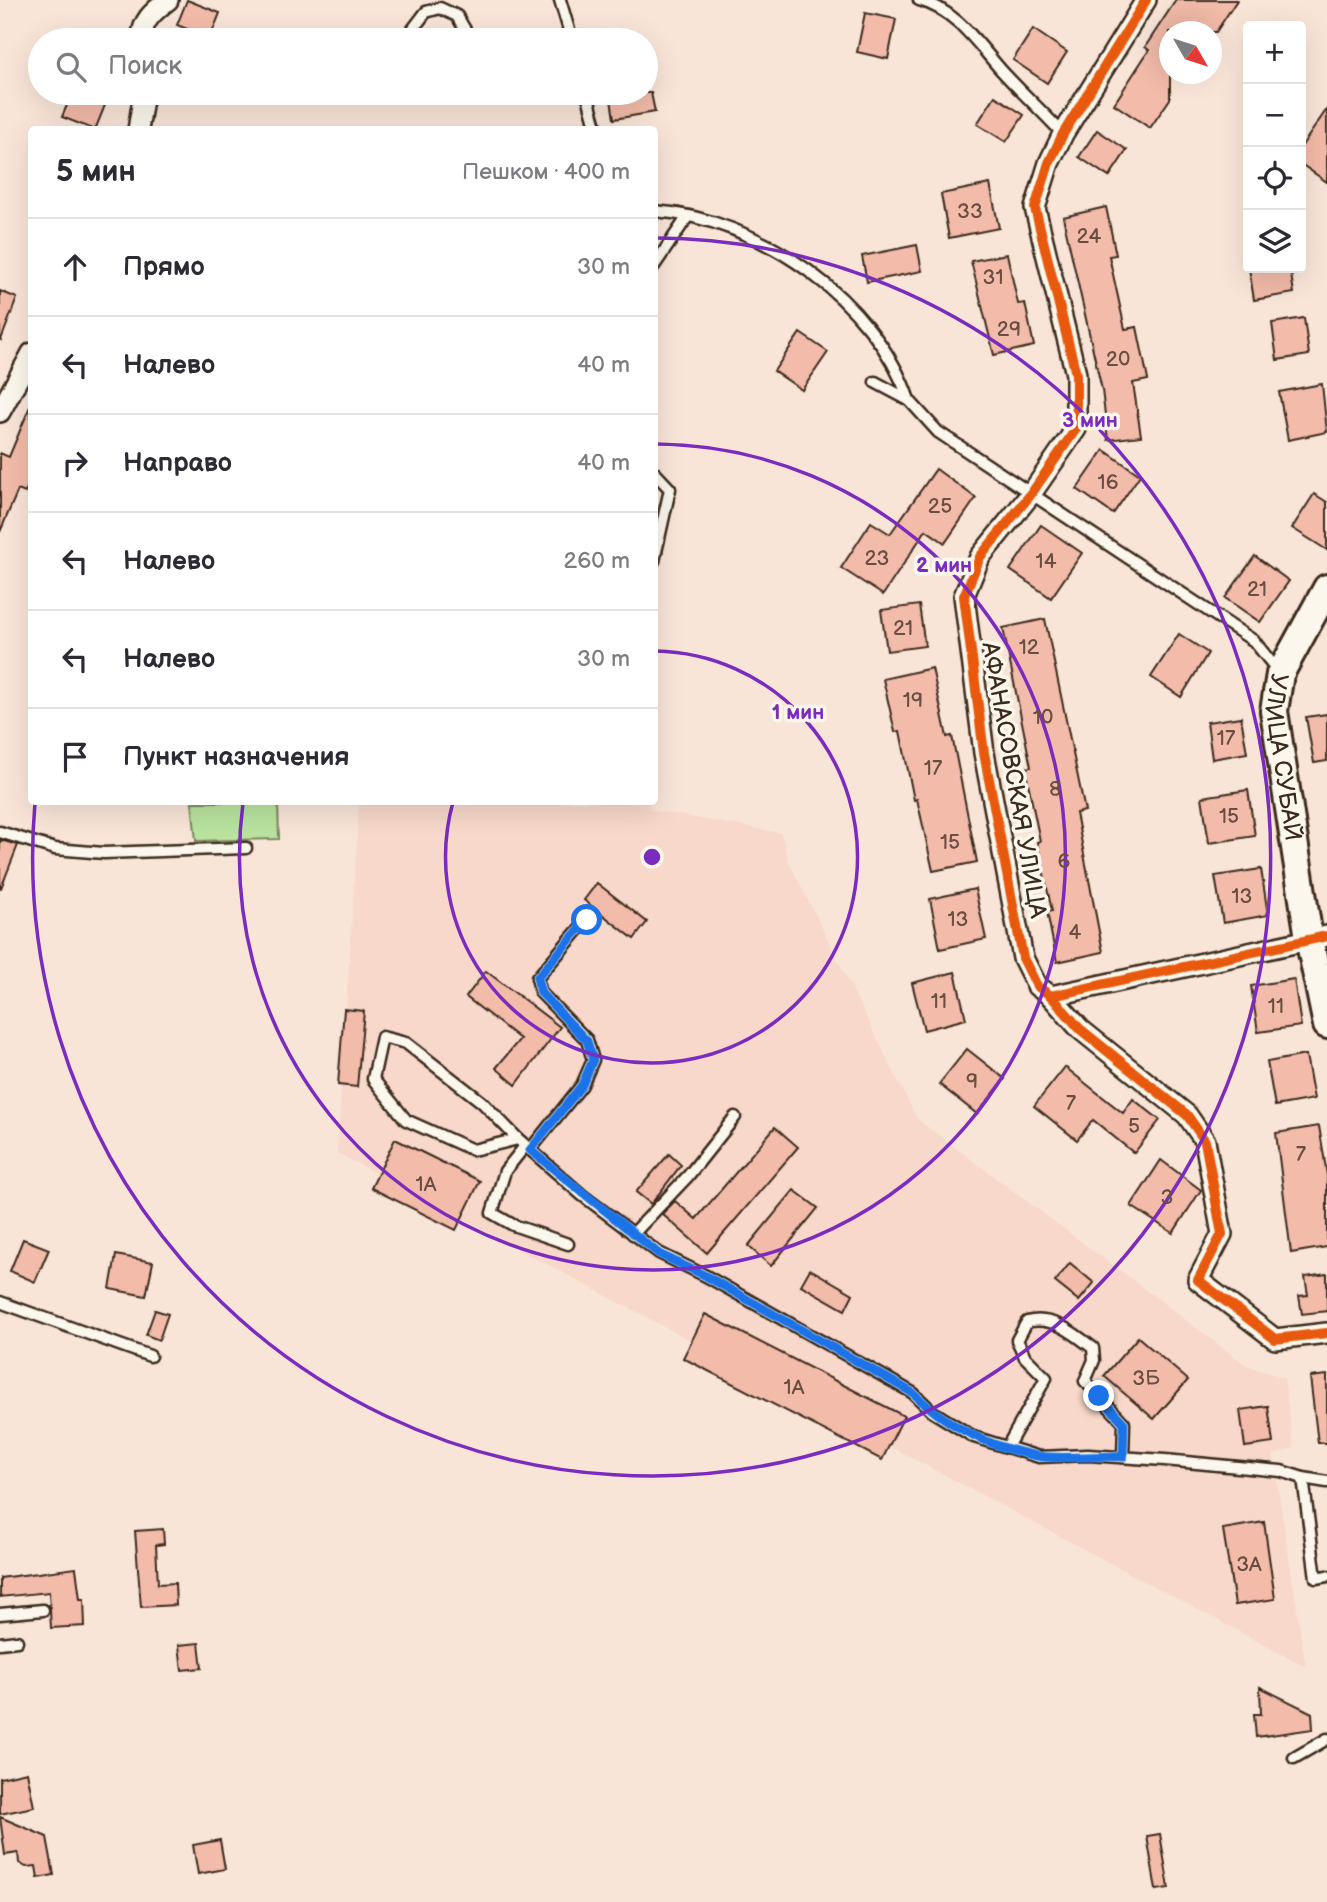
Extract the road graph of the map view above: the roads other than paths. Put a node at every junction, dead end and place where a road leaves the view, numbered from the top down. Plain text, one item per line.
1 (168, 0) edge
2 (560, 0) edge
3 (919, 0) edge
4 (1146, 0) edge
5 (142, 28) edge
6 (414, 28) edge
7 (464, 28) edge
8 (568, 28) edge
9 (142, 105) edge
10 (590, 105) edge
11 (139, 126) edge
12 (596, 126) edge
13 (1063, 134) junction
14 (658, 212) edge
15 (688, 216) junction
16 (658, 260) edge
17 (28, 360) edge
18 (875, 382) dead end
19 (909, 400) junction
20 (0, 412) edge
21 (658, 476) edge
22 (1031, 494) junction
23 (658, 543) edge
24 (1327, 588) edge
25 (1280, 674) junction
26 (0, 832) edge
27 (246, 848) dead end
28 (587, 920) dead end
29 (1318, 937) edge
30 (1051, 996) junction
31 (1327, 1025) edge
32 (735, 1117) dead end
33 (524, 1145) junction
34 (633, 1234) junction
35 (568, 1244) dead end
36 (0, 1302) edge
37 (1327, 1333) edge
38 (150, 1356) dead end
39 (1007, 1447) junction
40 (1123, 1457) junction
41 (1303, 1478) junction
42 (1327, 1482) edge
43 (1327, 1576) edge
44 (43, 1610) dead end
45 (0, 1614) edge
46 (18, 1641) dead end
47 (0, 1643) edge
48 (1327, 1739) edge
49 (1294, 1758) dead end

1 - 5 street
2 - 8 lane
3 - 13 lane
4 - 13 street, АФАНАСОВСКАЯ УЛИЦА
6 - 7 lane
9 - 11 street
10 - 12 lane
13 - 22 street, АФАНАСОВСКАЯ УЛИЦА
14 - 15 lane
15 - 16 lane
15 - 19 lane
17 - 20 street
18 - 19 lane
19 - 22 lane
21 - 23 lane
22 - 25 lane
22 - 30 street, АФАНАСОВСКАЯ УЛИЦА
24 - 25 street, УЛИЦА СУБАЙ
25 - 29 street, УЛИЦА СУБАЙ
26 - 27 lane
28 - 33 lane
29 - 30 street
29 - 31 street, УЛИЦА СУБАЙ
30 - 37 street, АФАНАСОВСКАЯ УЛИЦА
32 - 34 lane
33 - 33 lane
33 - 34 lane
33 - 35 lane
34 - 39 lane
36 - 38 lane
39 - 40 lane
39 - 40 lane
40 - 41 lane
41 - 42 lane
41 - 43 lane
44 - 45 lane
46 - 47 lane
48 - 49 lane

